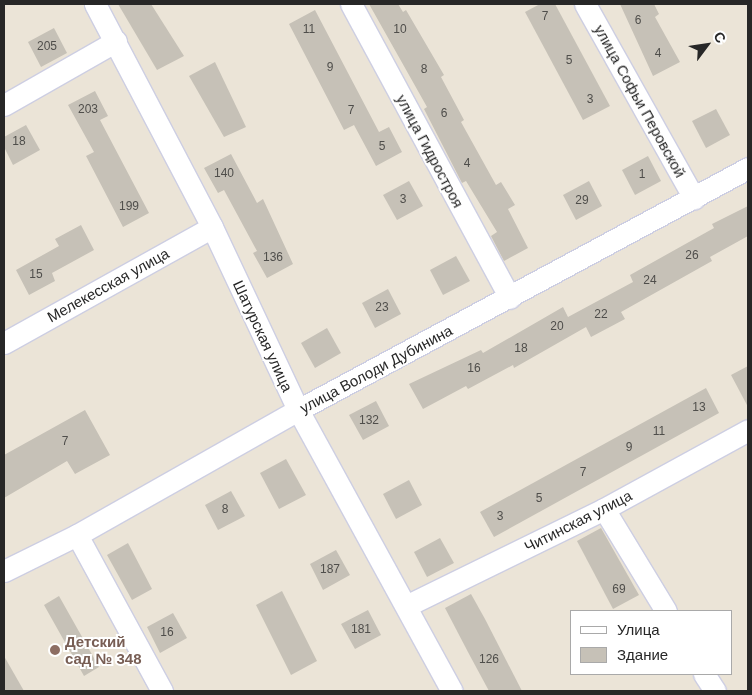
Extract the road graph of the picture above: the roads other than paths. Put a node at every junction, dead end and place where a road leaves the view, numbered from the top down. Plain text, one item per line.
1 (95, 4) edge
2 (351, 4) edge
3 (585, 4) edge
4 (116, 41) junction
5 (4, 105) edge
6 (748, 168) edge
7 (694, 198) junction
8 (212, 228) junction
9 (510, 298) junction
10 (4, 343) edge
11 (298, 410) junction
12 (748, 430) edge
13 (604, 509) junction
14 (77, 535) junction
15 (4, 571) edge
16 (406, 606) junction
17 (665, 610) edge
18 (705, 675) edge
19 (162, 691) edge
20 (452, 691) edge
21 (714, 691) edge

1 - 4 street, Шатурская улица
2 - 9 street, улица Гидростроя
3 - 7 street, улица Софьи Перовской
4 - 5 street
4 - 8 street, Шатурская улица
6 - 7 street, улица Володи Дубинина
7 - 9 street, улица Володи Дубинина
8 - 10 street, Мелекесская улица
8 - 11 street, Шатурская улица
9 - 11 street, улица Володи Дубинина
11 - 14 street, улица Володи Дубинина
11 - 16 street, Шатурская улица
12 - 13 street, Читинская улица
13 - 16 street, Читинская улица
13 - 17 street
14 - 15 street, улица Володи Дубинина
14 - 19 street
16 - 20 street, Шатурская улица
18 - 21 street

